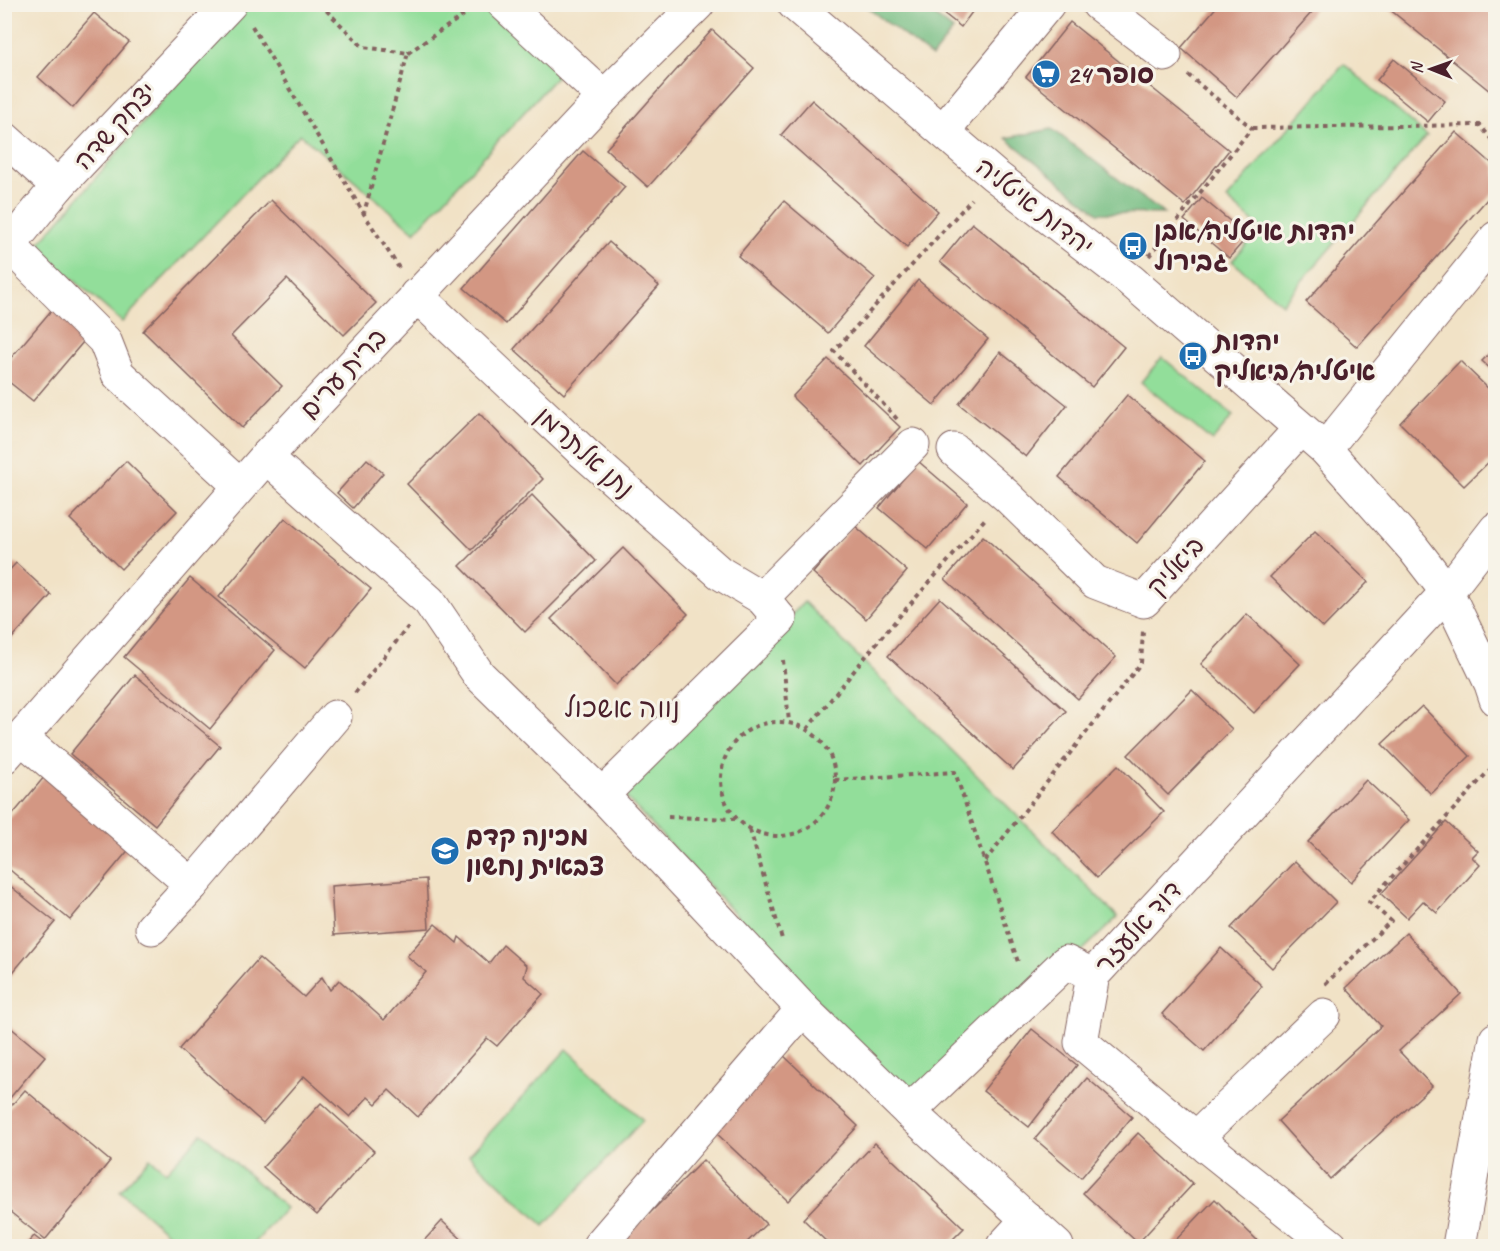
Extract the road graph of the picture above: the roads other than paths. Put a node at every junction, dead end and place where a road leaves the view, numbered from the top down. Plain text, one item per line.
1 (504, 4) edge
2 (698, 4) edge
3 (794, 4) edge
4 (1048, 4) edge
5 (1098, 4) edge
6 (240, 14) edge
7 (1165, 55) road end
8 (604, 97) junction
9 (943, 131) junction
10 (4, 138) edge
11 (58, 186) junction
12 (1496, 238) edge
13 (7, 249) edge
14 (416, 295) junction
15 (1312, 439) junction
16 (913, 445) road end
17 (954, 450) dead end
18 (266, 457) junction
19 (240, 486) junction
20 (1496, 529) edge
21 (1447, 592) junction
22 (771, 609) junction
23 (1496, 699) edge
24 (335, 717) road end
25 (13, 748) edge
26 (611, 805) junction
27 (192, 885) junction
28 (152, 928) dead end
29 (1093, 975) junction
30 (803, 1009) junction
31 (1324, 1015) road end
32 (1496, 1039) edge
33 (909, 1112) junction
34 (1196, 1138) junction
35 (1029, 1219) junction
36 (599, 1246) edge
37 (1003, 1246) edge
38 (1057, 1246) edge
39 (1331, 1246) edge
40 (1459, 1246) edge

1 - 8 street
2 - 8 street, ברית ערים
3 - 9 street, יהדות איטליה
4 - 9 street
5 - 7 street
6 - 11 street, יצחק שדה
8 - 14 street, ברית ערים
9 - 15 street, יהדות איטליה
10 - 11 street
11 - 13 street, יצחק שדה
12 - 15 street, ביאליק
13 - 19 street
14 - 18 street, ברית ערים
14 - 22 street, נתן אלתרמן
15 - 17 street, ביאליק
15 - 21 street, יהדות איטליה
16 - 22 street
18 - 19 street, ברית ערים
18 - 26 street
19 - 25 street, ברית ערים
20 - 21 street, דוד אלעזר
21 - 23 street, יהדות איטליה
21 - 29 street, דוד אלעזר
22 - 26 street
24 - 27 street
25 - 27 street
26 - 30 street
27 - 28 street
29 - 33 street
29 - 34 street, דוד אלעזר
30 - 33 street
30 - 36 street
31 - 34 street
32 - 40 street
33 - 35 street
34 - 39 street, דוד אלעזר
35 - 37 street
35 - 38 street

